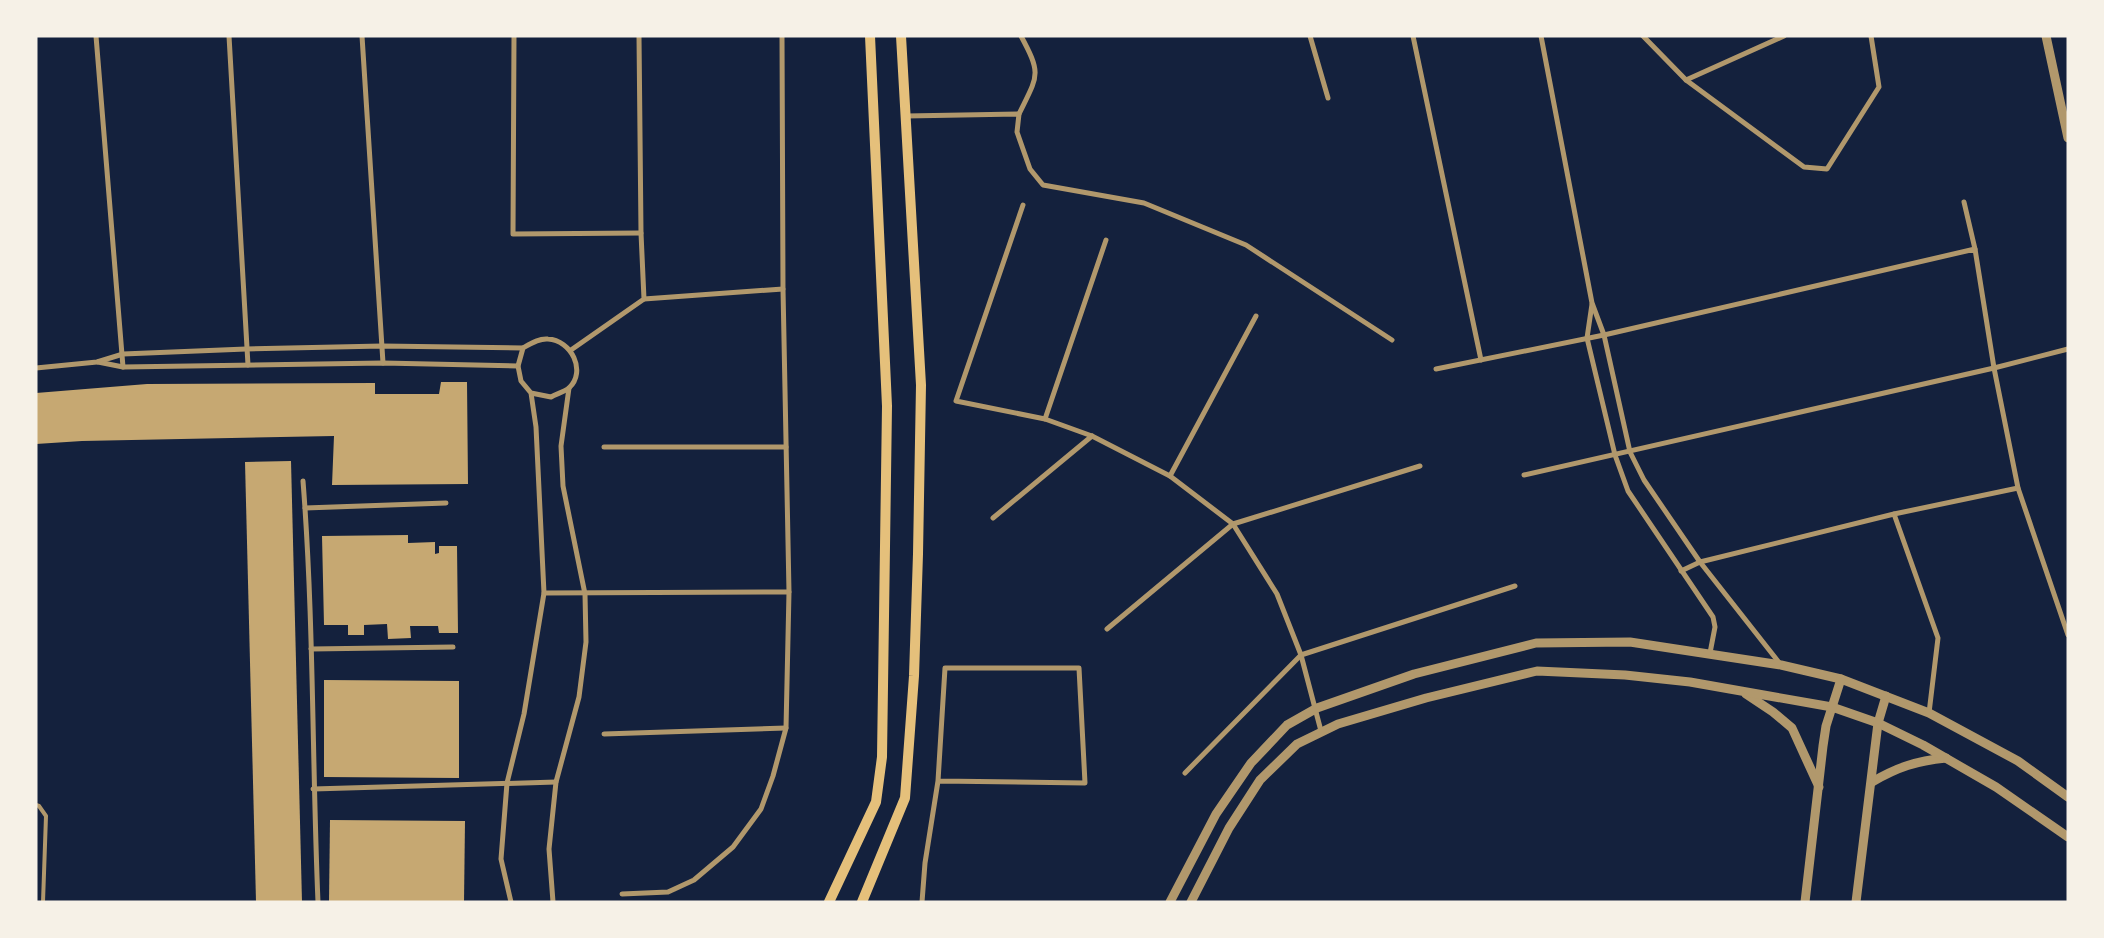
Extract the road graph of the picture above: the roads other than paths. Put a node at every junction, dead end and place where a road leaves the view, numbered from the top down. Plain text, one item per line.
1 (96, 36) edge
2 (229, 36) edge
3 (362, 36) edge
4 (514, 36) edge
5 (639, 36) edge
6 (782, 36) edge
7 (870, 36) edge
8 (901, 36) edge
9 (1021, 36) edge
10 (1310, 36) edge
11 (1413, 36) edge
12 (1541, 36) edge
13 (1643, 36) edge
14 (1784, 36) edge
15 (1871, 36) edge
16 (2046, 36) edge
17 (1686, 80) junction
18 (1328, 98) dead end
19 (1019, 114) junction
20 (906, 116) junction
21 (2068, 138) edge
22 (1964, 202) dead end
23 (1022, 205) dead end
24 (641, 233) junction
25 (1106, 240) dead end
26 (1975, 249) junction
27 (783, 289) junction
28 (644, 299) junction
29 (1592, 304) junction
30 (1256, 316) dead end
31 (1604, 335) junction
32 (1587, 338) junction
33 (1392, 340) dead end
34 (382, 346) junction
35 (246, 348) junction
36 (523, 348) junction
37 (2068, 349) edge
38 (570, 350) junction
39 (122, 354) junction
40 (1481, 360) junction
41 (98, 362) junction
42 (383, 363) junction
43 (248, 366) junction
44 (518, 366) junction
45 (123, 367) junction
46 (36, 368) edge
47 (1994, 368) junction
48 (1436, 369) dead end
49 (569, 388) junction
50 (531, 393) junction
51 (1045, 419) junction
52 (1092, 436) junction
53 (604, 447) dead end
54 (786, 447) junction
55 (1630, 452) junction
56 (1615, 455) junction
57 (1420, 466) dead end
58 (1170, 476) junction
59 (1524, 476) dead end
60 (303, 482) dead end
61 (2018, 488) junction
62 (446, 503) dead end
63 (305, 508) junction
64 (1894, 514) junction
65 (993, 518) dead end
66 (1233, 524) junction
67 (1700, 562) junction
68 (1681, 571) junction
69 (1515, 586) dead end
70 (789, 592) junction
71 (544, 593) junction
72 (585, 594) junction
73 (1107, 629) dead end
74 (2068, 635) edge
75 (453, 646) dead end
76 (311, 649) junction
77 (1710, 653) junction
78 (1301, 655) junction
79 (1781, 665) junction
80 (1841, 679) junction
81 (1741, 691) junction
82 (1886, 696) junction
83 (1832, 707) junction
84 (1317, 708) junction
85 (1929, 713) junction
86 (1878, 723) junction
87 (786, 728) junction
88 (1322, 730) junction
89 (604, 734) dead end
90 (1946, 758) junction
91 (1185, 773) dead end
92 (938, 781) junction
93 (556, 782) junction
94 (1872, 782) junction
95 (507, 783) junction
96 (1820, 788) junction
97 (313, 789) junction
98 (2068, 797) edge
99 (36, 805) edge
100 (2068, 837) edge
101 (622, 894) dead end
102 (43, 902) edge
103 (318, 902) edge
104 (511, 902) edge
105 (553, 902) edge
106 (829, 902) edge
107 (862, 902) edge
108 (922, 902) edge
109 (1170, 902) edge
110 (1191, 902) edge
111 (1805, 902) edge
112 (1856, 902) edge

1 - 39 street
2 - 35 street
3 - 34 street
4 - 24 street
5 - 24 street
6 - 27 street
7 - 106 main road
8 - 20 main road
9 - 19 street
10 - 18 street
11 - 40 street
12 - 29 street
13 - 17 street
14 - 17 street
15 - 17 street
16 - 21 street
19 - 20 street
19 - 33 street
20 - 107 main road
22 - 26 street
23 - 51 street
24 - 28 street
25 - 51 street
26 - 31 street
26 - 47 street
27 - 28 street
27 - 54 street
28 - 38 street
29 - 31 street
29 - 32 street
30 - 58 street
31 - 32 street
31 - 55 street
32 - 40 street
32 - 56 street
34 - 35 street
34 - 36 street
34 - 42 street
35 - 39 street
35 - 43 street
36 - 38 street
36 - 44 street
37 - 47 street
38 - 49 street
39 - 41 street
39 - 45 street
40 - 48 street
41 - 45 street
41 - 46 street
42 - 43 street
42 - 44 street
43 - 45 street
44 - 50 street
47 - 55 street
47 - 61 street
49 - 50 street
49 - 72 street
50 - 71 street
51 - 52 street
52 - 58 street
52 - 65 street
53 - 54 street
54 - 70 street
55 - 56 street
55 - 67 street
56 - 59 street
56 - 68 street
57 - 66 street
58 - 66 street
60 - 63 street
61 - 64 street
61 - 74 street
62 - 63 street
63 - 76 street
64 - 67 street
64 - 85 street
66 - 73 street
66 - 78 street
67 - 68 street
67 - 79 street
68 - 77 street
69 - 78 street
70 - 72 street
70 - 87 street
71 - 72 street
71 - 95 street
72 - 93 street
75 - 76 street
76 - 97 street
77 - 79 street
77 - 84 street
78 - 84 street
78 - 91 street
79 - 80 street
80 - 82 street
80 - 83 street
81 - 83 street
81 - 88 street
81 - 96 street
82 - 85 street
82 - 86 street
83 - 86 street
83 - 96 street
84 - 88 street
84 - 109 street
85 - 98 street
86 - 90 street
86 - 94 street
87 - 89 street
87 - 101 street
88 - 110 street
90 - 94 street
90 - 100 street
92 - 92 street
92 - 108 street
93 - 95 street
93 - 105 street
94 - 112 street
95 - 97 street
95 - 104 street
96 - 111 street
97 - 103 street
99 - 102 lane

